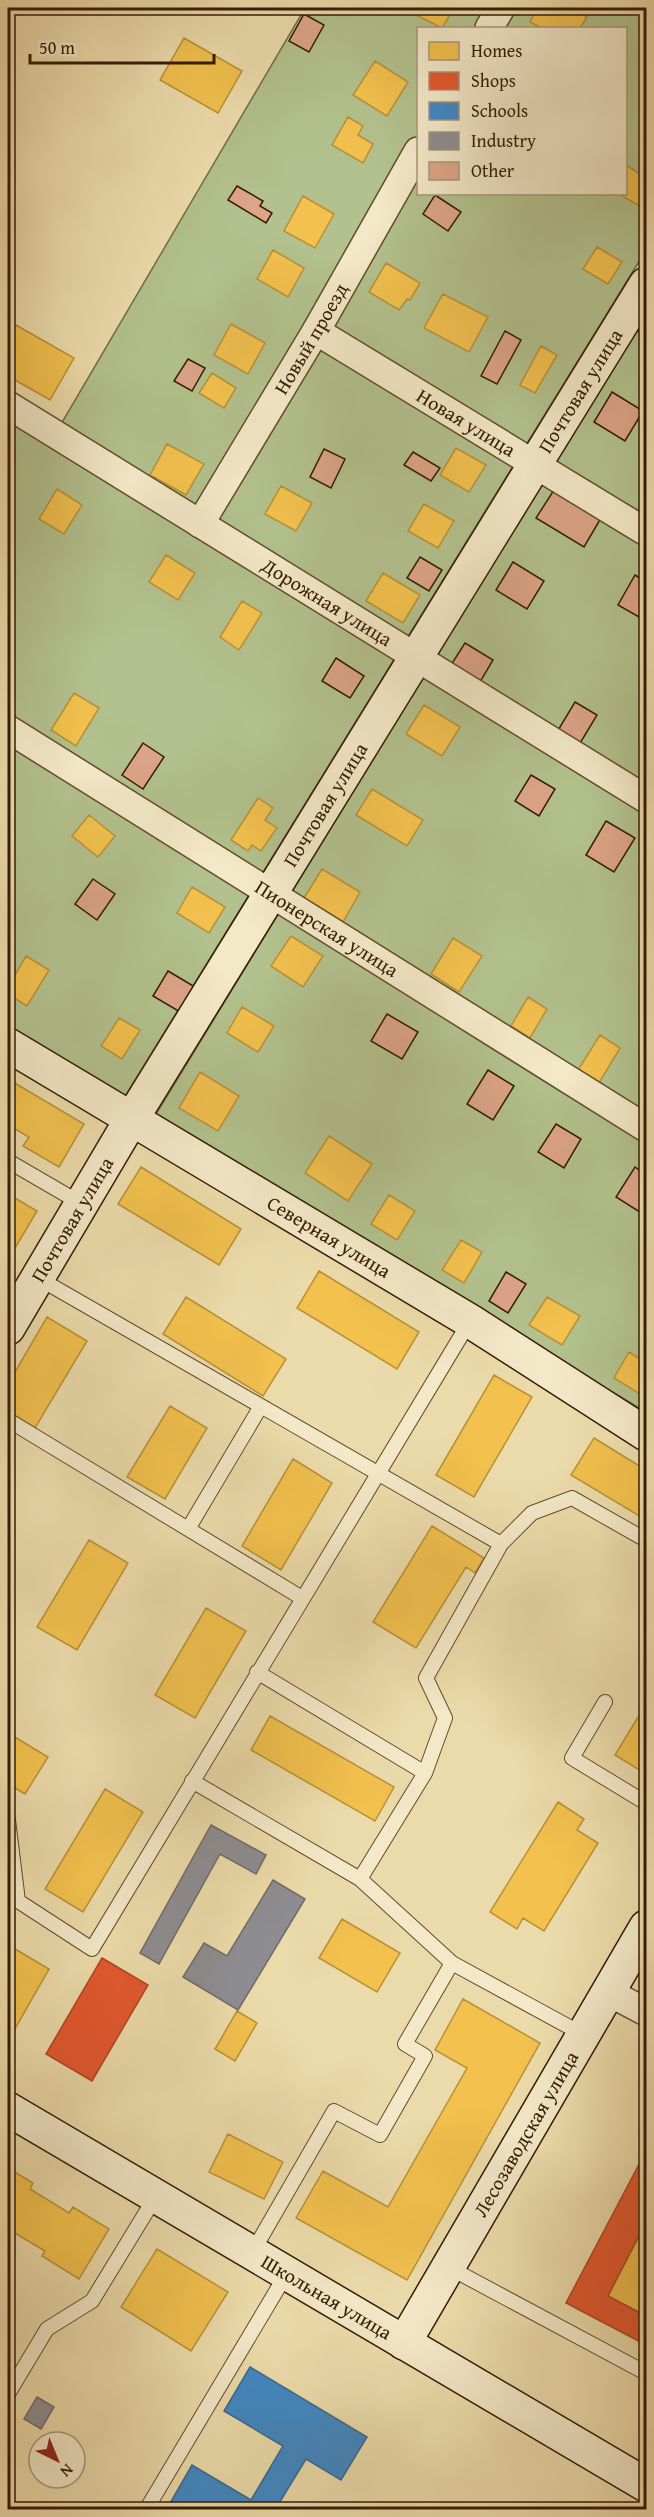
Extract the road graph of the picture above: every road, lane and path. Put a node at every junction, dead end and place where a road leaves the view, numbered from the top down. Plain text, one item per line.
1 (501, 8) edge
2 (490, 27) edge
3 (417, 153) edge
4 (646, 284) edge
5 (316, 331) junction
6 (8, 405) edge
7 (537, 464) junction
8 (200, 524) junction
9 (646, 532) edge
10 (415, 657) junction
11 (8, 729) edge
12 (646, 799) edge
13 (270, 894) junction
14 (8, 1045) edge
15 (131, 1120) junction
16 (646, 1128) edge
17 (8, 1161) edge
18 (81, 1204) junction
19 (38, 1278) junction
20 (470, 1321) junction
21 (8, 1328) edge
22 (261, 1406) junction
23 (8, 1420) edge
24 (646, 1434) edge
25 (378, 1473) junction
26 (188, 1529) junction
27 (646, 1540) edge
28 (501, 1545) junction
29 (302, 1598) junction
30 (257, 1672) junction
31 (605, 1702) dead end
32 (425, 1773) junction
33 (192, 1781) junction
34 (646, 1803) edge
35 (8, 1820) edge
36 (360, 1879) junction
37 (646, 1927) edge
38 (452, 1963) junction
39 (608, 1992) junction
40 (646, 2012) edge
41 (584, 2035) junction
42 (8, 2109) edge
43 (156, 2196) junction
44 (252, 2253) junction
45 (448, 2267) junction
46 (287, 2273) junction
47 (404, 2343) junction
48 (646, 2373) edge
49 (8, 2394) edge
50 (646, 2485) edge
51 (146, 2510) edge

1 - 2 street
3 - 5 street, Новый проезд
4 - 7 street, Почтовая улица
5 - 7 street, Новая улица
5 - 8 street, Новый проезд
6 - 8 street, Дорожная улица
7 - 9 street, Новая улица
7 - 10 street, Почтовая улица
8 - 10 street, Дорожная улица
10 - 12 street, Дорожная улица
10 - 13 street, Почтовая улица
11 - 13 street, Пионерская улица
13 - 15 street, Почтовая улица
13 - 16 street, Пионерская улица
14 - 15 street, Северная улица
15 - 18 street, Почтовая улица
15 - 20 street, Северная улица
17 - 18 lane
18 - 19 street, Почтовая улица
19 - 21 street, Почтовая улица
19 - 22 lane
20 - 24 street, Северная улица
20 - 25 lane
22 - 25 lane
22 - 26 lane
23 - 26 lane
25 - 28 lane
25 - 29 lane
26 - 29 lane
27 - 28 lane
28 - 32 lane
29 - 30 lane
30 - 32 lane
30 - 33 lane
31 - 34 lane
32 - 36 lane
33 - 35 lane
33 - 36 lane
36 - 38 lane
37 - 39 street, Лесозаводская улица
38 - 41 lane
38 - 44 lane
39 - 40 street
39 - 41 street, Лесозаводская улица
41 - 45 street, Лесозаводская улица
42 - 43 street, Школьная улица
43 - 44 street, Школьная улица
43 - 49 lane
44 - 46 street, Школьная улица
45 - 47 street, Лесозаводская улица
45 - 48 lane
46 - 47 street, Школьная улица
46 - 51 lane
47 - 50 street, Школьная улица

